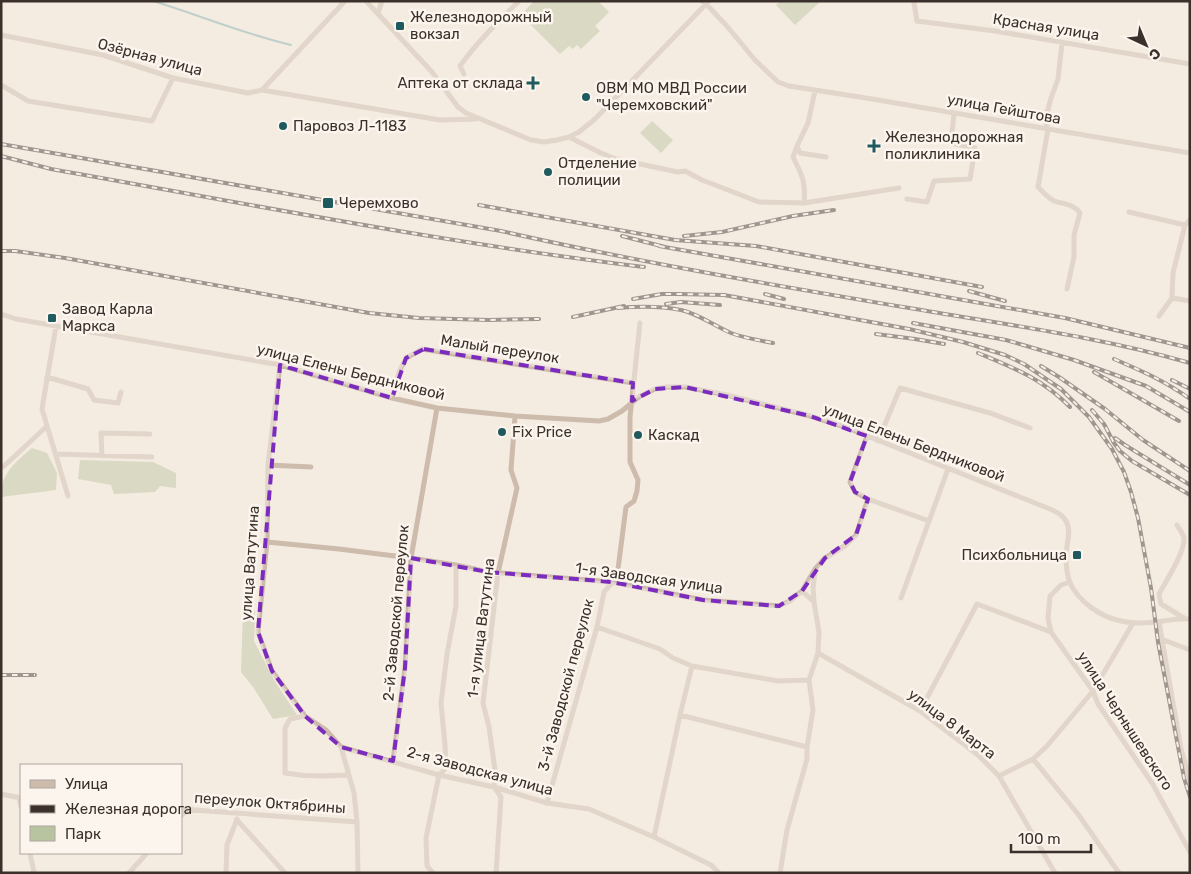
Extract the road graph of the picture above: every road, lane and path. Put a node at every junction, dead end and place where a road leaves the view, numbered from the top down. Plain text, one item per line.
1 (345, 1) edge
2 (366, 1) edge
3 (382, 1) edge
4 (519, 1) edge
5 (706, 2) edge
6 (914, 2) edge
7 (378, 13) junction
8 (1, 35) edge
9 (1062, 43) junction
10 (1190, 64) edge
11 (464, 74) dead end
12 (173, 78) junction
13 (1, 85) edge
14 (262, 90) junction
15 (815, 90) junction
16 (954, 113) junction
17 (478, 119) junction
18 (1048, 129) junction
19 (569, 137) junction
20 (797, 146) junction
21 (1190, 153) edge
22 (826, 157) dead end
23 (899, 188) dead end
24 (907, 199) dead end
25 (804, 203) junction
26 (1129, 212) dead end
27 (1190, 220) edge
28 (1185, 225) junction
29 (1067, 289) dead end
30 (1172, 298) junction
31 (1190, 301) edge
32 (1, 314) edge
33 (1159, 316) dead end
34 (640, 323) dead end
35 (56, 326) junction
36 (280, 365) junction
37 (47, 377) junction
38 (634, 384) junction
39 (120, 392) dead end
40 (392, 398) junction
41 (631, 404) junction
42 (437, 408) junction
43 (515, 416) junction
44 (47, 426) junction
45 (1030, 428) dead end
46 (150, 434) dead end
47 (867, 436) junction
48 (878, 441) junction
49 (56, 454) junction
50 (102, 456) junction
51 (152, 457) dead end
52 (268, 465) junction
53 (1, 467) edge
54 (311, 467) dead end
55 (948, 469) junction
56 (68, 496) dead end
57 (868, 499) junction
58 (929, 521) junction
59 (1177, 525) dead end
60 (267, 542) junction
61 (411, 558) junction
62 (456, 565) junction
63 (816, 569) junction
64 (498, 573) junction
65 (612, 582) junction
66 (1070, 582) junction
67 (802, 591) junction
68 (901, 598) dead end
69 (814, 602) junction
70 (1187, 619) edge
71 (1158, 622) junction
72 (1133, 623) junction
73 (597, 627) junction
74 (1051, 632) junction
75 (1161, 639) junction
76 (1190, 650) edge
77 (818, 653) junction
78 (692, 666) junction
79 (809, 680) junction
80 (1093, 691) junction
81 (920, 711) junction
82 (305, 716) junction
83 (680, 716) junction
84 (341, 747) junction
85 (807, 747) junction
86 (1033, 760) junction
87 (393, 761) junction
88 (439, 774) junction
89 (349, 775) junction
90 (999, 776) junction
91 (1190, 781) edge
92 (494, 788) junction
93 (1, 794) edge
94 (20, 798) edge
95 (547, 803) junction
96 (182, 809) edge
97 (188, 809) junction
98 (236, 814) junction
99 (182, 815) edge
100 (237, 820) junction
101 (357, 822) junction
102 (654, 837) junction
103 (1190, 852) edge
104 (30, 854) edge
105 (146, 854) edge
106 (34, 873) edge
107 (129, 873) edge
108 (226, 873) edge
109 (285, 873) edge
110 (358, 873) edge
111 (433, 873) edge
112 (496, 873) edge
113 (719, 873) edge
114 (780, 873) edge
115 (1055, 873) edge
116 (1119, 873) edge

1 - 14 street
2 - 7 street
3 - 7 street
4 - 11 street
5 - 15 street, улица Гейштова
5 - 19 street
6 - 9 street, Красная улица
7 - 17 street
8 - 12 street, Озёрная улица
9 - 10 street, Красная улица
9 - 18 street
12 - 13 street
12 - 14 street, Озёрная улица
14 - 17 street, Озёрная улица
15 - 16 street, улица Гейштова
15 - 20 street
16 - 18 street, улица Гейштова
16 - 24 street
17 - 19 street
18 - 21 street, улица Гейштова
18 - 29 street
19 - 25 street
20 - 22 street
20 - 25 street
23 - 25 street
26 - 28 street
27 - 28 street
28 - 30 street
30 - 31 street
30 - 33 street
32 - 35 street, улица Елены Бердниковой
34 - 38 street, 3-й Заводской переулок
35 - 36 street, улица Елены Бердниковой
35 - 37 street
36 - 40 street, улица Елены Бердниковой
36 - 52 street, улица Ватутина
37 - 39 street
37 - 44 street
38 - 40 street, Малый переулок
38 - 41 street, 3-й Заводской переулок
40 - 42 street, улица Елены Бердниковой
41 - 43 street, улица Елены Бердниковой
41 - 47 street, улица Елены Бердниковой
41 - 65 street, 3-й Заводской переулок
42 - 43 street, улица Елены Бердниковой
42 - 61 street, 2-й Заводской переулок
43 - 64 street, 1-я улица Ватутина
44 - 49 street
44 - 53 street
45 - 48 street
46 - 50 street
47 - 48 street, улица Елены Бердниковой
47 - 57 street
48 - 55 street, улица Елены Бердниковой
49 - 50 street
49 - 56 street
50 - 51 street
52 - 54 street
52 - 60 street, улица Ватутина
55 - 58 street
55 - 66 street, улица Елены Бердниковой
57 - 58 street
57 - 63 street, 1-я Заводская улица
58 - 68 street
59 - 70 street
60 - 61 street, 1-я Заводская улица
60 - 82 street, улица Ватутина
61 - 62 street, 1-я Заводская улица
61 - 87 street, 2-й Заводской переулок
62 - 64 street, 1-я Заводская улица
62 - 88 street
63 - 67 street, 1-я Заводская улица
63 - 69 street
64 - 65 street, 1-я Заводская улица
64 - 92 street, 1-я улица Ватутина
65 - 67 street, 1-я Заводская улица
65 - 73 street, 3-й Заводской переулок
66 - 72 street, улица Елены Бердниковой
66 - 74 street
67 - 69 street
69 - 77 street
70 - 71 street, улица Елены Бердниковой
71 - 72 street, улица Елены Бердниковой
71 - 75 street
72 - 80 street
73 - 78 street
73 - 95 street, 3-й Заводской переулок
74 - 80 street, улица Чернышевского
74 - 81 street
75 - 76 street
75 - 91 street
77 - 79 street
77 - 81 street, улица 8 Марта
78 - 79 street
78 - 83 street
79 - 85 street
80 - 86 street
80 - 103 street, улица Чернышевского
81 - 90 street, улица 8 Марта
82 - 84 street, улица Ватутина
82 - 89 street
83 - 85 street
83 - 102 street
84 - 87 street, 2-я Заводская улица
84 - 89 street, улица Ватутина
85 - 114 street
86 - 90 street
86 - 116 street
87 - 88 street, 2-я Заводская улица
88 - 92 street, 2-я Заводская улица
88 - 111 street
89 - 101 street, улица Ватутина
90 - 115 street, улица 8 Марта
92 - 95 street, 2-я Заводская улица
92 - 112 street, 1-я улица Ватутина
93 - 94 street
95 - 102 street, 2-я Заводская улица
96 - 97 street, переулок Октябрины
97 - 98 street, переулок Октябрины
97 - 99 street
98 - 100 street
98 - 101 street, переулок Октябрины
100 - 108 street
100 - 109 street
101 - 110 street, улица Ватутина
102 - 113 street, 2-я Заводская улица
104 - 106 street
105 - 107 street

